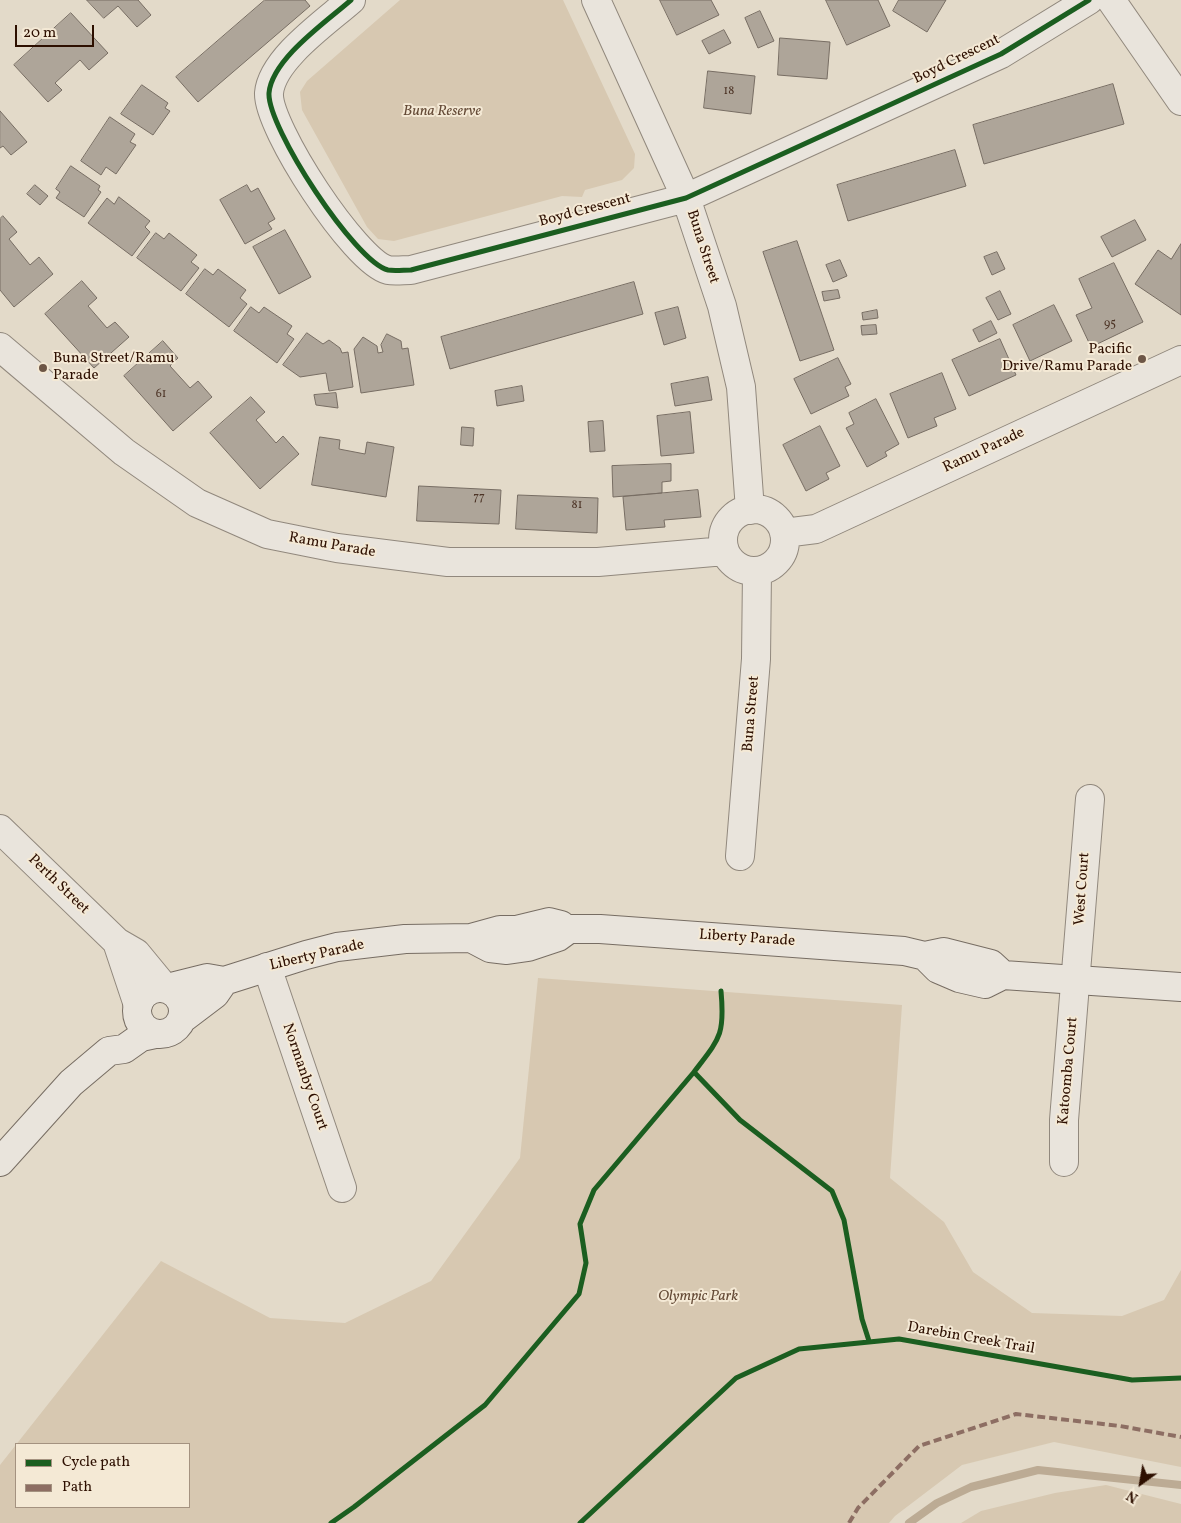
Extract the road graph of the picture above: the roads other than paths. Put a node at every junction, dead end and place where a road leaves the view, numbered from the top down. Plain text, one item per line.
1 (351, 0) edge
2 (596, 0) edge
3 (1089, 0) edge
4 (1111, 0) edge
5 (1181, 101) edge
6 (686, 198) junction
7 (0, 347) edge
8 (1181, 360) edge
9 (750, 510) junction
10 (784, 533) junction
11 (724, 551) junction
12 (757, 571) junction
13 (1090, 799) dead end
14 (0, 828) edge
15 (740, 856) dead end
16 (117, 942) junction
17 (267, 967) junction
18 (1076, 980) junction
19 (224, 982) junction
20 (1181, 987) edge
21 (166, 988) junction
22 (137, 1009) junction
23 (182, 1019) junction
24 (155, 1034) junction
25 (110, 1051) junction
26 (0, 1162) edge
27 (1064, 1162) dead end
28 (342, 1188) dead end

1 - 6 street, Boyd Crescent
2 - 6 street, Buna Street
3 - 6 street, Boyd Crescent
4 - 5 street
6 - 9 street, Buna Street
7 - 11 street, Ramu Parade
8 - 10 street, Ramu Parade
9 - 10 street
9 - 11 street
10 - 12 street
11 - 12 street
12 - 15 street, Buna Street
13 - 18 street, West Court
14 - 16 street, Perth Street
16 - 21 street, Perth Street
16 - 22 street, Perth Street
17 - 18 street, Liberty Parade
17 - 19 street, Liberty Parade
17 - 28 street, Normanby Court
18 - 20 street, Liberty Parade
18 - 27 street, Katoomba Court
19 - 21 street, Liberty Parade
19 - 23 street, Liberty Parade
21 - 22 street
21 - 23 street
22 - 24 street
22 - 25 street
23 - 24 street
24 - 25 street
25 - 26 street

